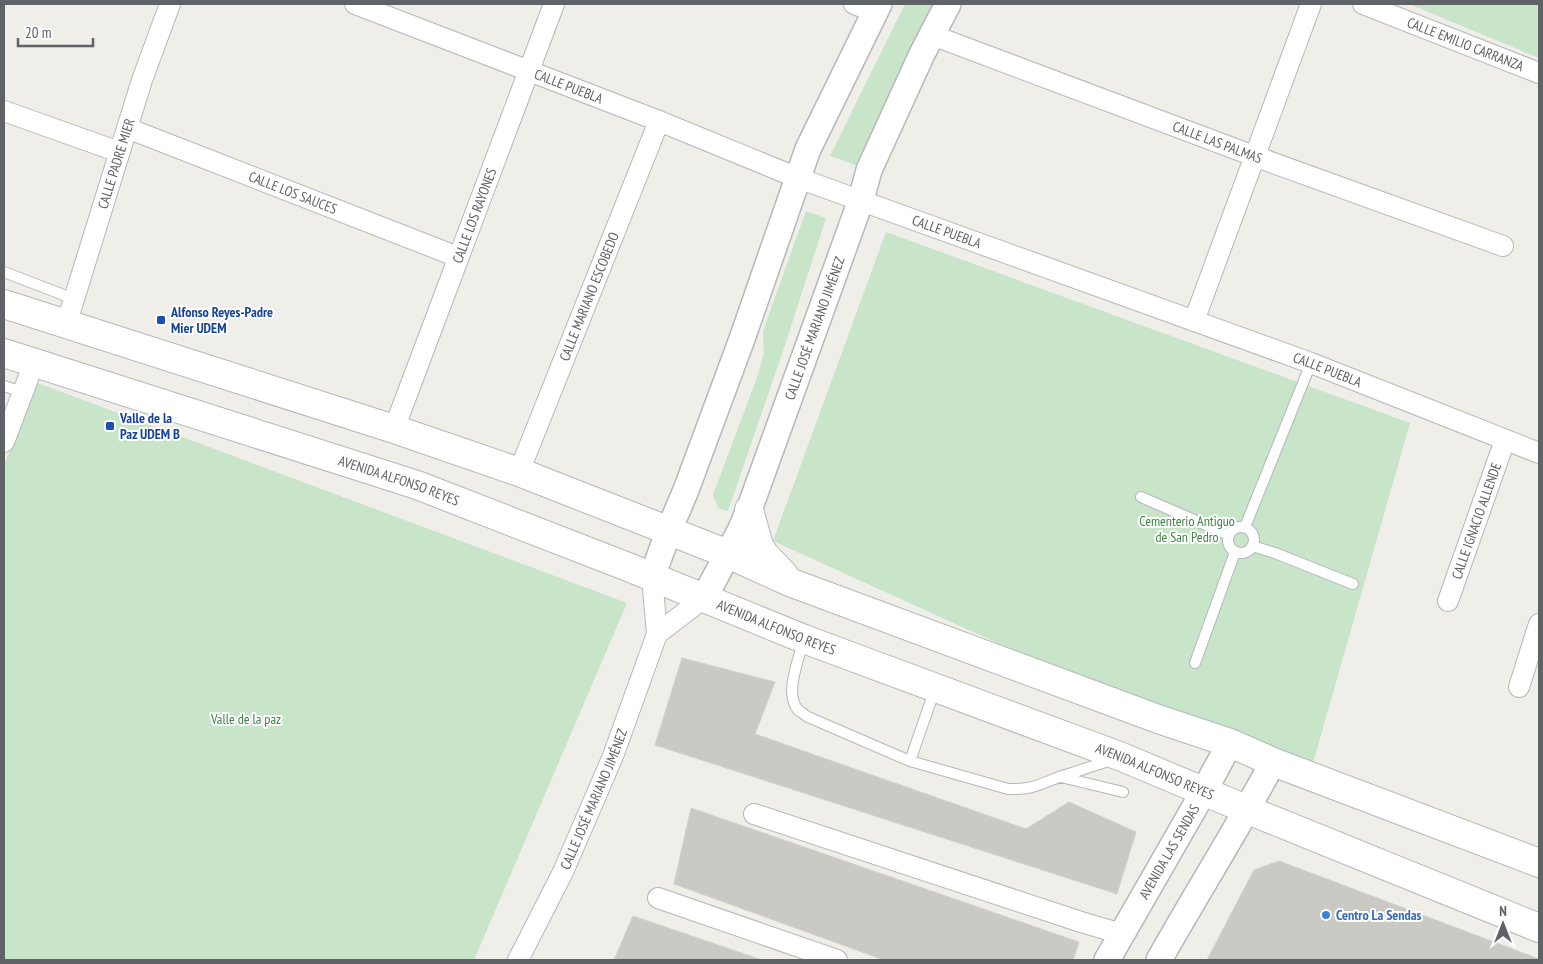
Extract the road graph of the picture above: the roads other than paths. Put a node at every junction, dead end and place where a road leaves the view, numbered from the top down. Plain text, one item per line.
1 (170, 4) edge
2 (355, 4) edge
3 (554, 4) edge
4 (948, 4) edge
5 (1311, 4) edge
6 (1363, 4) edge
7 (870, 6) edge
8 (932, 35) junction
9 (528, 71) junction
10 (1539, 73) edge
11 (4, 111) edge
12 (659, 121) junction
13 (127, 128) junction
14 (119, 152) junction
15 (1254, 156) junction
16 (798, 178) junction
17 (861, 200) junction
18 (1503, 246) dead end
19 (458, 257) junction
20 (4, 272) edge
21 (74, 298) junction
22 (4, 304) edge
23 (1194, 321) junction
24 (66, 324) junction
25 (4, 353) edge
26 (34, 363) junction
27 (1311, 363) junction
28 (13, 389) edge
29 (394, 429) junction
30 (1505, 440) junction
31 (4, 442) edge
32 (1538, 450) edge
33 (519, 472) junction
34 (1141, 497) dead end
35 (749, 510) junction
36 (1244, 527) junction
37 (669, 530) junction
38 (1229, 535) junction
39 (1252, 546) junction
40 (1235, 552) junction
41 (728, 554) junction
42 (652, 577) junction
43 (792, 583) junction
44 (1353, 584) dead end
45 (704, 598) junction
46 (1448, 601) dead end
47 (1539, 624) edge
48 (657, 634) junction
49 (804, 639) junction
50 (1195, 663) dead end
51 (936, 687) junction
52 (1519, 687) dead end
53 (1230, 743) junction
54 (1122, 757) junction
55 (910, 761) junction
56 (1273, 762) junction
57 (1060, 777) junction
58 (1204, 791) junction
59 (1124, 792) dead end
60 (1248, 810) junction
61 (754, 814) dead end
62 (1539, 863) edge
63 (658, 898) dead end
64 (1539, 928) edge
65 (1122, 934) junction
66 (518, 960) edge
67 (837, 960) edge
68 (1107, 960) edge
69 (1158, 960) edge

1 - 13 street, CALLE PADRE MIER
2 - 9 street, CALLE PUEBLA
3 - 9 street, CALLE LOS RAYONES
4 - 8 street, CALLE JOSÉ MARIANO JIMÉNEZ
5 - 15 street
6 - 10 street, CALLE EMILIO CARRANZA
7 - 16 street, CALLE JOSÉ MARIANO JIMÉNEZ
8 - 15 street, CALLE LAS PALMAS
8 - 17 street, CALLE JOSÉ MARIANO JIMÉNEZ
9 - 12 street, CALLE PUEBLA
9 - 19 street, CALLE LOS RAYONES
11 - 14 street
12 - 16 street, CALLE PUEBLA
12 - 33 street, CALLE MARIANO ESCOBEDO
13 - 14 street, CALLE PADRE MIER
13 - 19 street, CALLE LOS SAUCES
14 - 21 street, CALLE PADRE MIER
15 - 18 street, CALLE LAS PALMAS
15 - 23 street
16 - 17 street, CALLE PUEBLA
16 - 37 street, CALLE JOSÉ MARIANO JIMÉNEZ
17 - 23 street, CALLE PUEBLA
17 - 35 street, CALLE JOSÉ MARIANO JIMÉNEZ
19 - 29 street, CALLE LOS RAYONES
20 - 21 lane
21 - 24 street, CALLE PADRE MIER
22 - 24 main road
23 - 27 street, CALLE PUEBLA
24 - 29 main road
25 - 26 main road, AVENIDA ALFONSO REYES
26 - 28 street
26 - 42 main road, AVENIDA ALFONSO REYES
27 - 30 street, CALLE PUEBLA
27 - 36 lane
28 - 31 street
29 - 33 main road
30 - 32 street, CALLE PUEBLA
30 - 46 street, CALLE IGNACIO ALLENDE
33 - 37 main road
34 - 38 lane
35 - 41 street, CALLE JOSÉ MARIANO JIMÉNEZ
35 - 43 main road
36 - 38 lane
36 - 39 lane
37 - 41 main road
37 - 42 street, CALLE JOSÉ MARIANO JIMÉNEZ
38 - 40 lane
39 - 40 lane
39 - 44 lane
40 - 50 lane
41 - 43 main road
41 - 45 street, CALLE JOSÉ MARIANO JIMÉNEZ
42 - 45 main road, AVENIDA ALFONSO REYES
42 - 48 street, CALLE JOSÉ MARIANO JIMÉNEZ
43 - 53 main road
45 - 48 street, CALLE JOSÉ MARIANO JIMÉNEZ
45 - 49 main road, AVENIDA ALFONSO REYES
47 - 52 street
48 - 66 street, CALLE JOSÉ MARIANO JIMÉNEZ
49 - 51 main road, AVENIDA ALFONSO REYES
49 - 55 lane
51 - 54 main road, AVENIDA ALFONSO REYES
51 - 55 lane
53 - 56 main road
53 - 58 street, AVENIDA LAS SENDAS
54 - 57 lane
54 - 58 main road, AVENIDA ALFONSO REYES
55 - 57 lane
56 - 60 street
56 - 62 main road
57 - 59 lane
58 - 60 main road, AVENIDA ALFONSO REYES
58 - 65 street, AVENIDA LAS SENDAS
60 - 64 main road, AVENIDA ALFONSO REYES
60 - 69 street
61 - 65 street
63 - 67 street
65 - 68 street, AVENIDA LAS SENDAS

